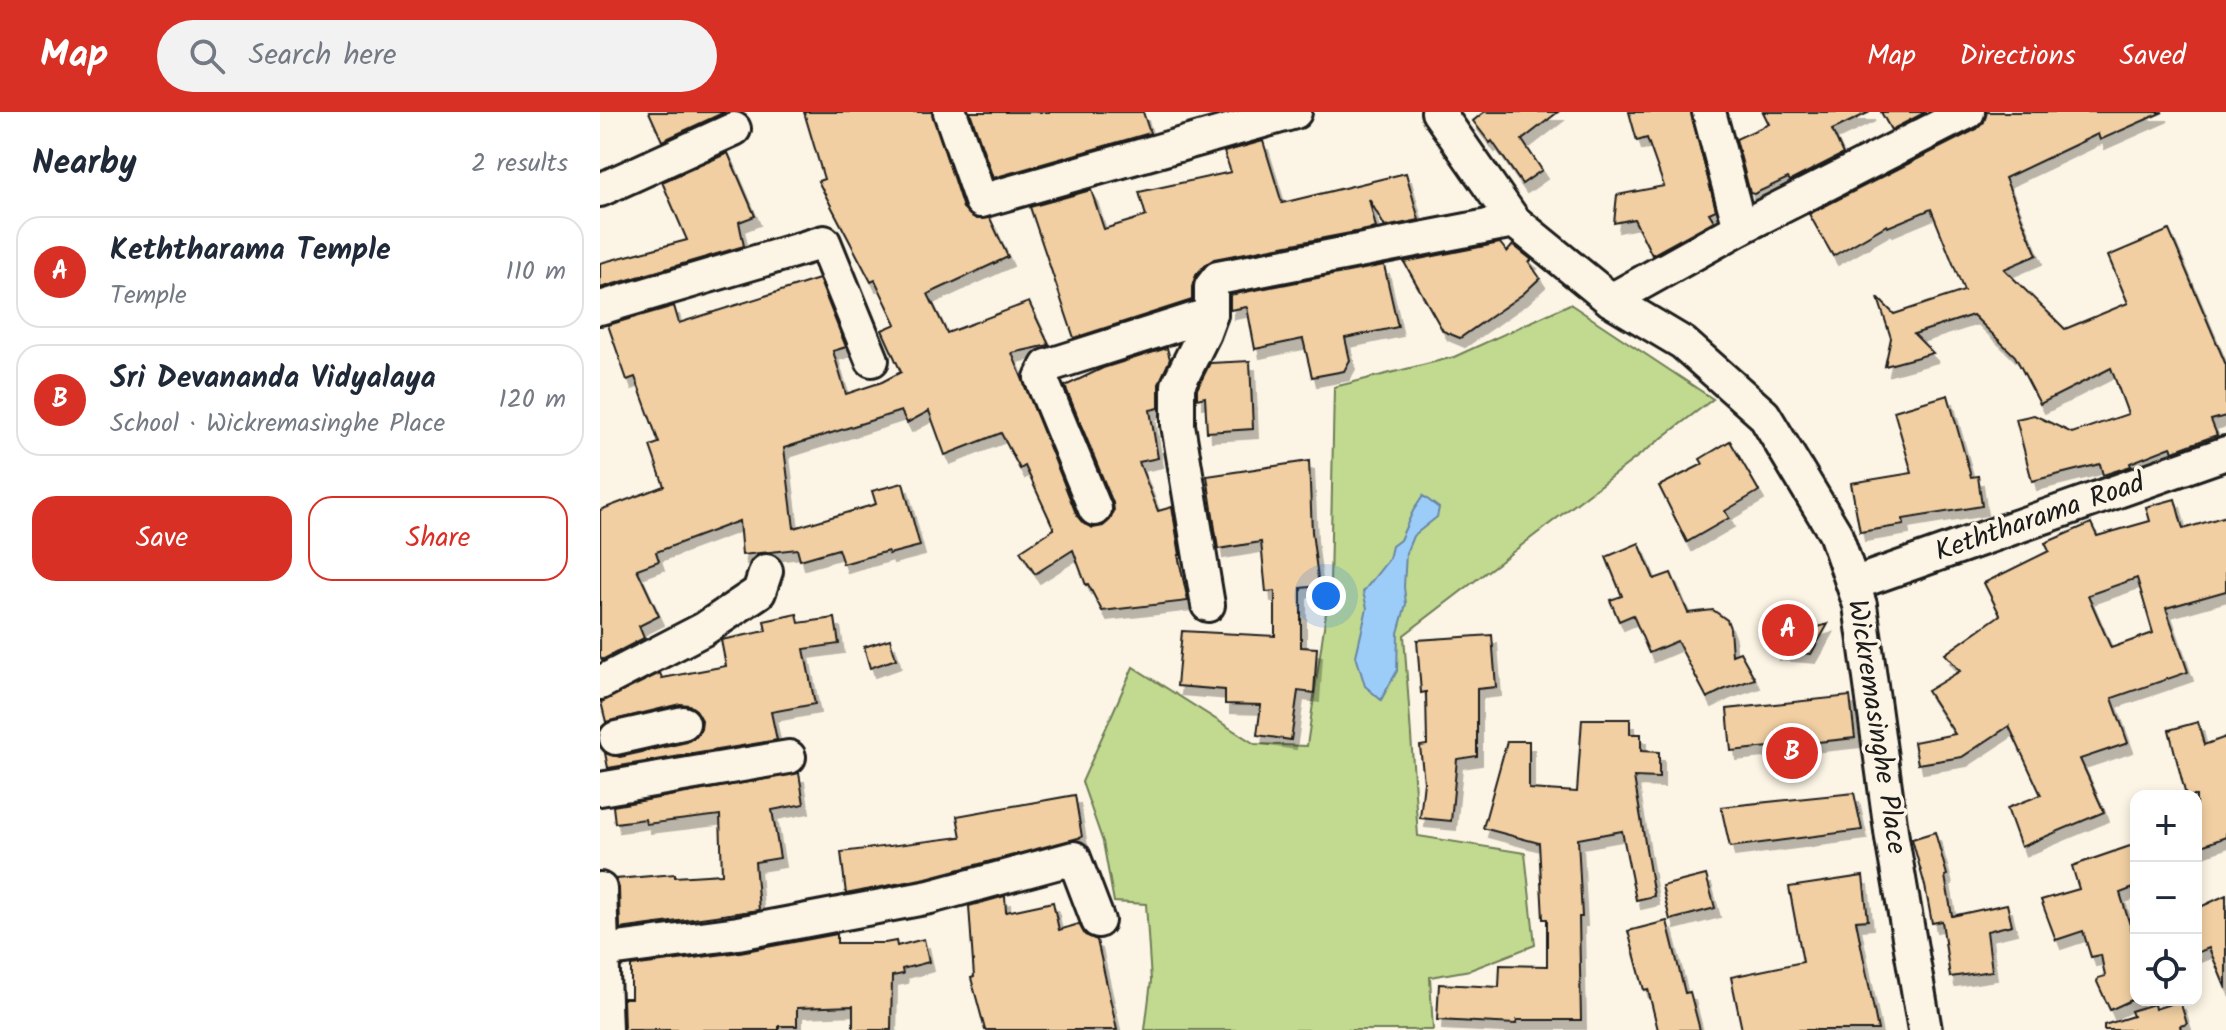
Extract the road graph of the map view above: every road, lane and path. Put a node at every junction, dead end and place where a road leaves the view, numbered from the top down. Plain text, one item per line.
1 (950, 112) edge
2 (1295, 112) edge
3 (1438, 112) edge
4 (1709, 112) edge
5 (1968, 112) edge
6 (734, 129) dead end
7 (600, 190) edge
8 (1514, 221) junction
9 (1740, 228) junction
10 (1611, 300) junction
11 (600, 308) edge
12 (1211, 314) junction
13 (872, 360) dead end
14 (2226, 453) edge
15 (1095, 509) dead end
16 (766, 571) dead end
17 (1853, 584) junction
18 (1208, 605) dead end
19 (600, 683) edge
20 (683, 723) dead end
21 (616, 738) dead end
22 (789, 757) dead end
23 (600, 789) edge
24 (600, 889) edge
25 (600, 903) edge
26 (1098, 921) dead end
27 (602, 951) junction
28 (605, 1030) edge
29 (1925, 1030) edge

1 - 2 street
3 - 8 street, Wickremasinghe Place
4 - 9 street
5 - 9 street
6 - 7 street
8 - 10 street, Wickremasinghe Place
8 - 12 street
9 - 10 street
10 - 17 street, Wickremasinghe Place
11 - 13 street
12 - 15 street
12 - 18 street
14 - 17 street, Keththarama Road
16 - 19 street
17 - 29 street, Wickremasinghe Place
20 - 21 street
22 - 23 street
24 - 25 street
25 - 27 street
26 - 27 street
27 - 28 street

